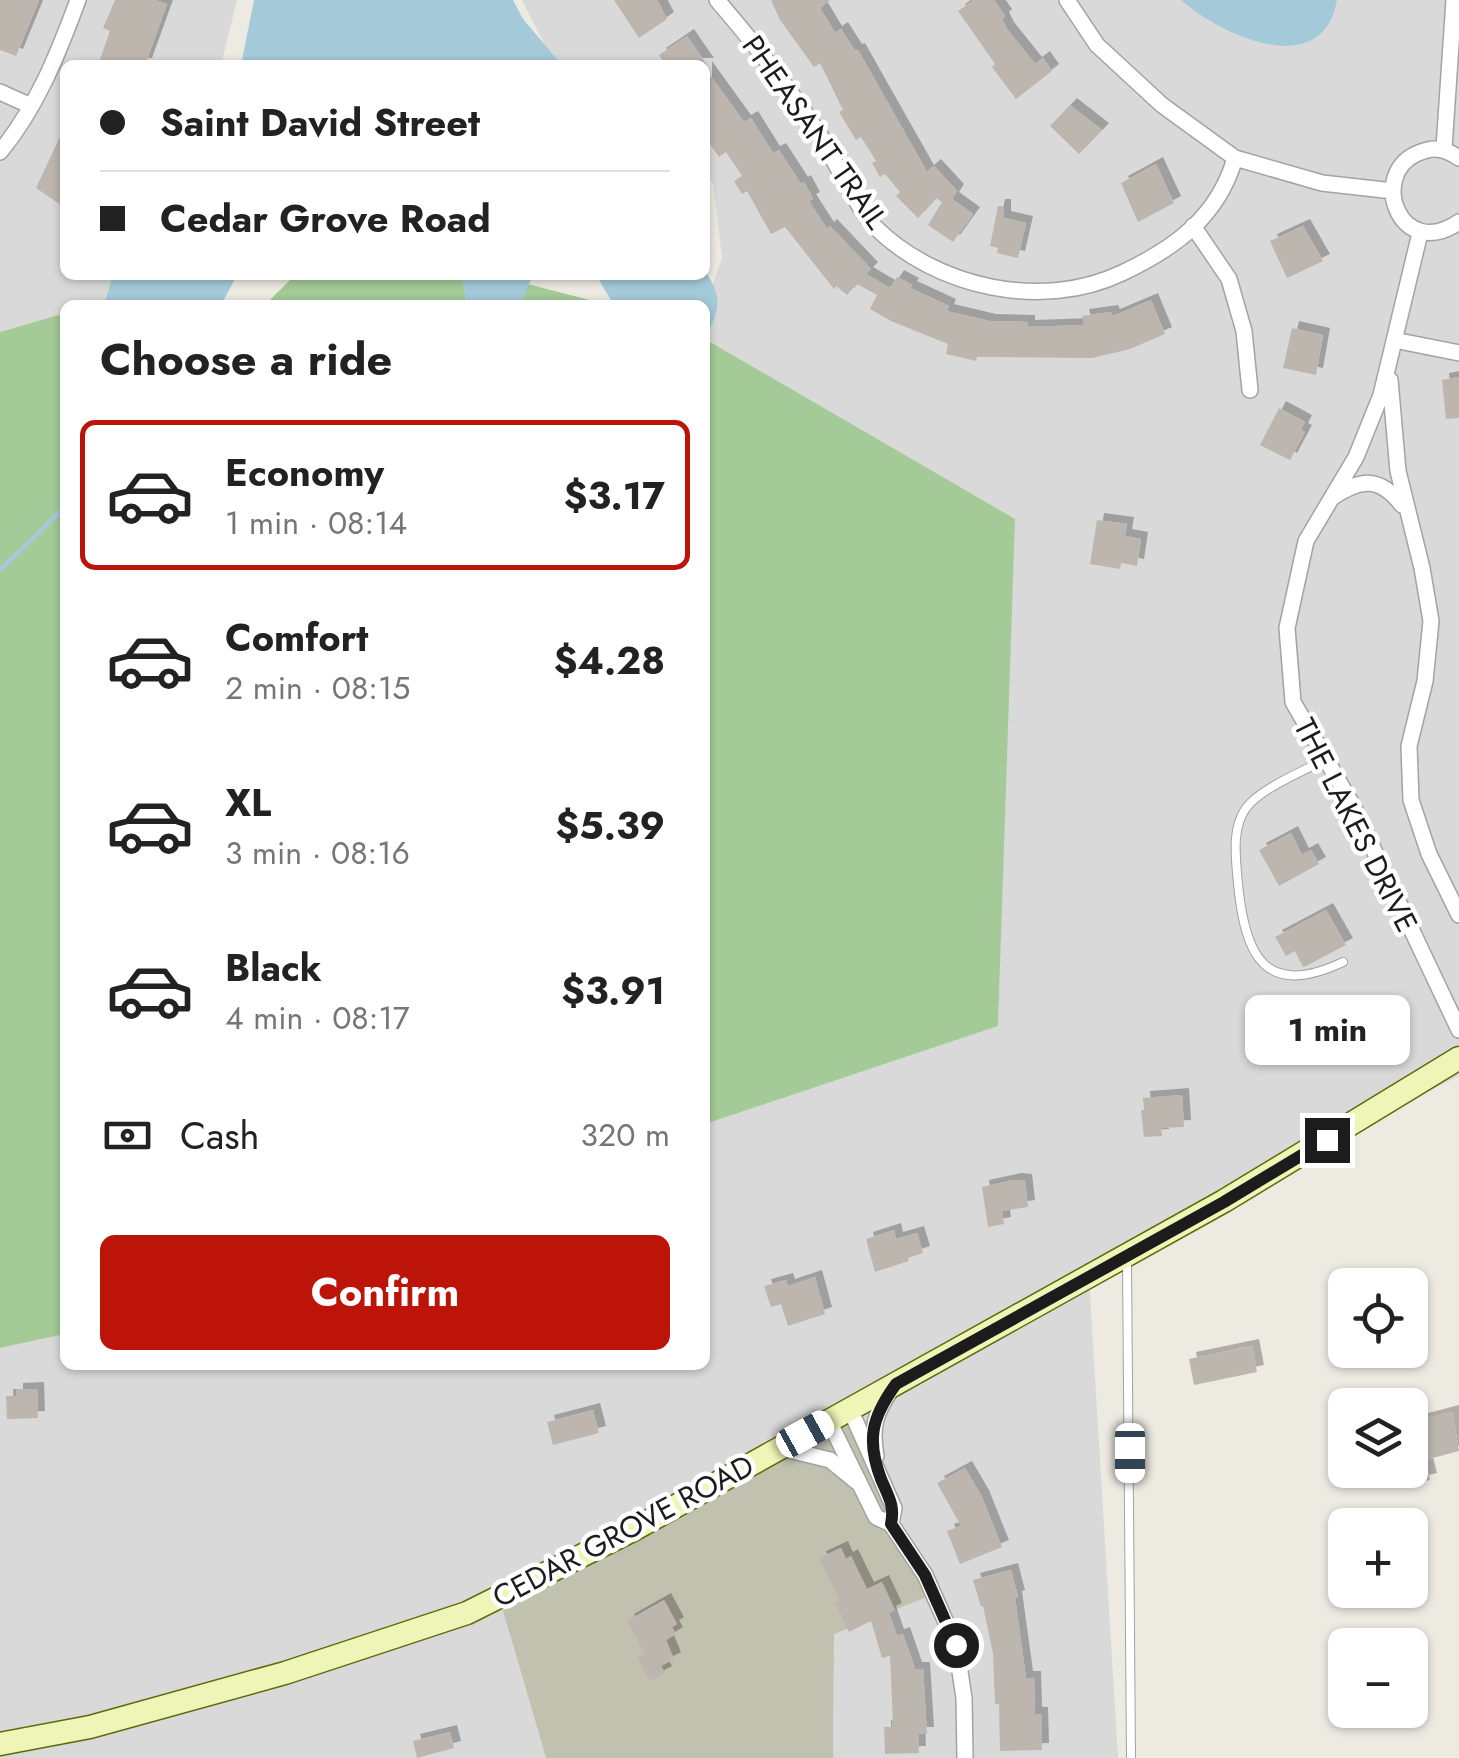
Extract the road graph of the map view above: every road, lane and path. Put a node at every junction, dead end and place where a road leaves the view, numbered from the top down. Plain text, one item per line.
1 (78, 0) edge
2 (718, 0) edge
3 (1067, 0) edge
4 (1454, 0) edge
5 (0, 92) edge
6 (31, 106) junction
7 (1444, 148) junction
8 (0, 152) edge
9 (1235, 158) junction
10 (1459, 158) edge
11 (1393, 191) junction
12 (1459, 222) edge
13 (1193, 226) junction
14 (1420, 233) junction
15 (1394, 340) junction
16 (1459, 353) edge
17 (1388, 364) junction
18 (1250, 390) dead end
19 (1331, 499) junction
20 (1408, 512) junction
21 (1326, 759) junction
22 (1459, 915) edge
23 (1343, 962) dead end
24 (1459, 1030) edge
25 (1459, 1058) edge
26 (1127, 1255) junction
27 (896, 1384) junction
28 (850, 1409) junction
29 (828, 1421) junction
30 (781, 1448) junction
31 (879, 1475) junction
32 (859, 1484) junction
33 (891, 1524) junction
34 (0, 1744) edge
35 (965, 1758) edge
36 (1131, 1758) edge

1 - 6 street
2 - 13 street, PHEASANT TRAIL
3 - 9 street
4 - 7 street
5 - 6 street
6 - 8 street
7 - 10 street
7 - 11 street
9 - 11 street
9 - 13 street, PHEASANT TRAIL
11 - 14 street
12 - 14 street
13 - 18 street
14 - 15 street, THE LAKES DRIVE
15 - 16 street
15 - 17 street, THE LAKES DRIVE
17 - 19 street, THE LAKES DRIVE
17 - 20 street, THE LAKES DRIVE
19 - 20 street
19 - 21 street, THE LAKES DRIVE
20 - 22 street, THE LAKES DRIVE
21 - 23 lane
21 - 24 street, THE LAKES DRIVE
25 - 26 main road, CEDAR GROVE ROAD
26 - 27 main road, CEDAR GROVE ROAD
26 - 36 lane
27 - 28 main road, CEDAR GROVE ROAD
27 - 31 street
28 - 29 main road, CEDAR GROVE ROAD
28 - 31 street
29 - 30 main road, CEDAR GROVE ROAD
29 - 32 street
30 - 32 street
30 - 34 main road, CEDAR GROVE ROAD
31 - 33 street
32 - 33 street
33 - 35 street

